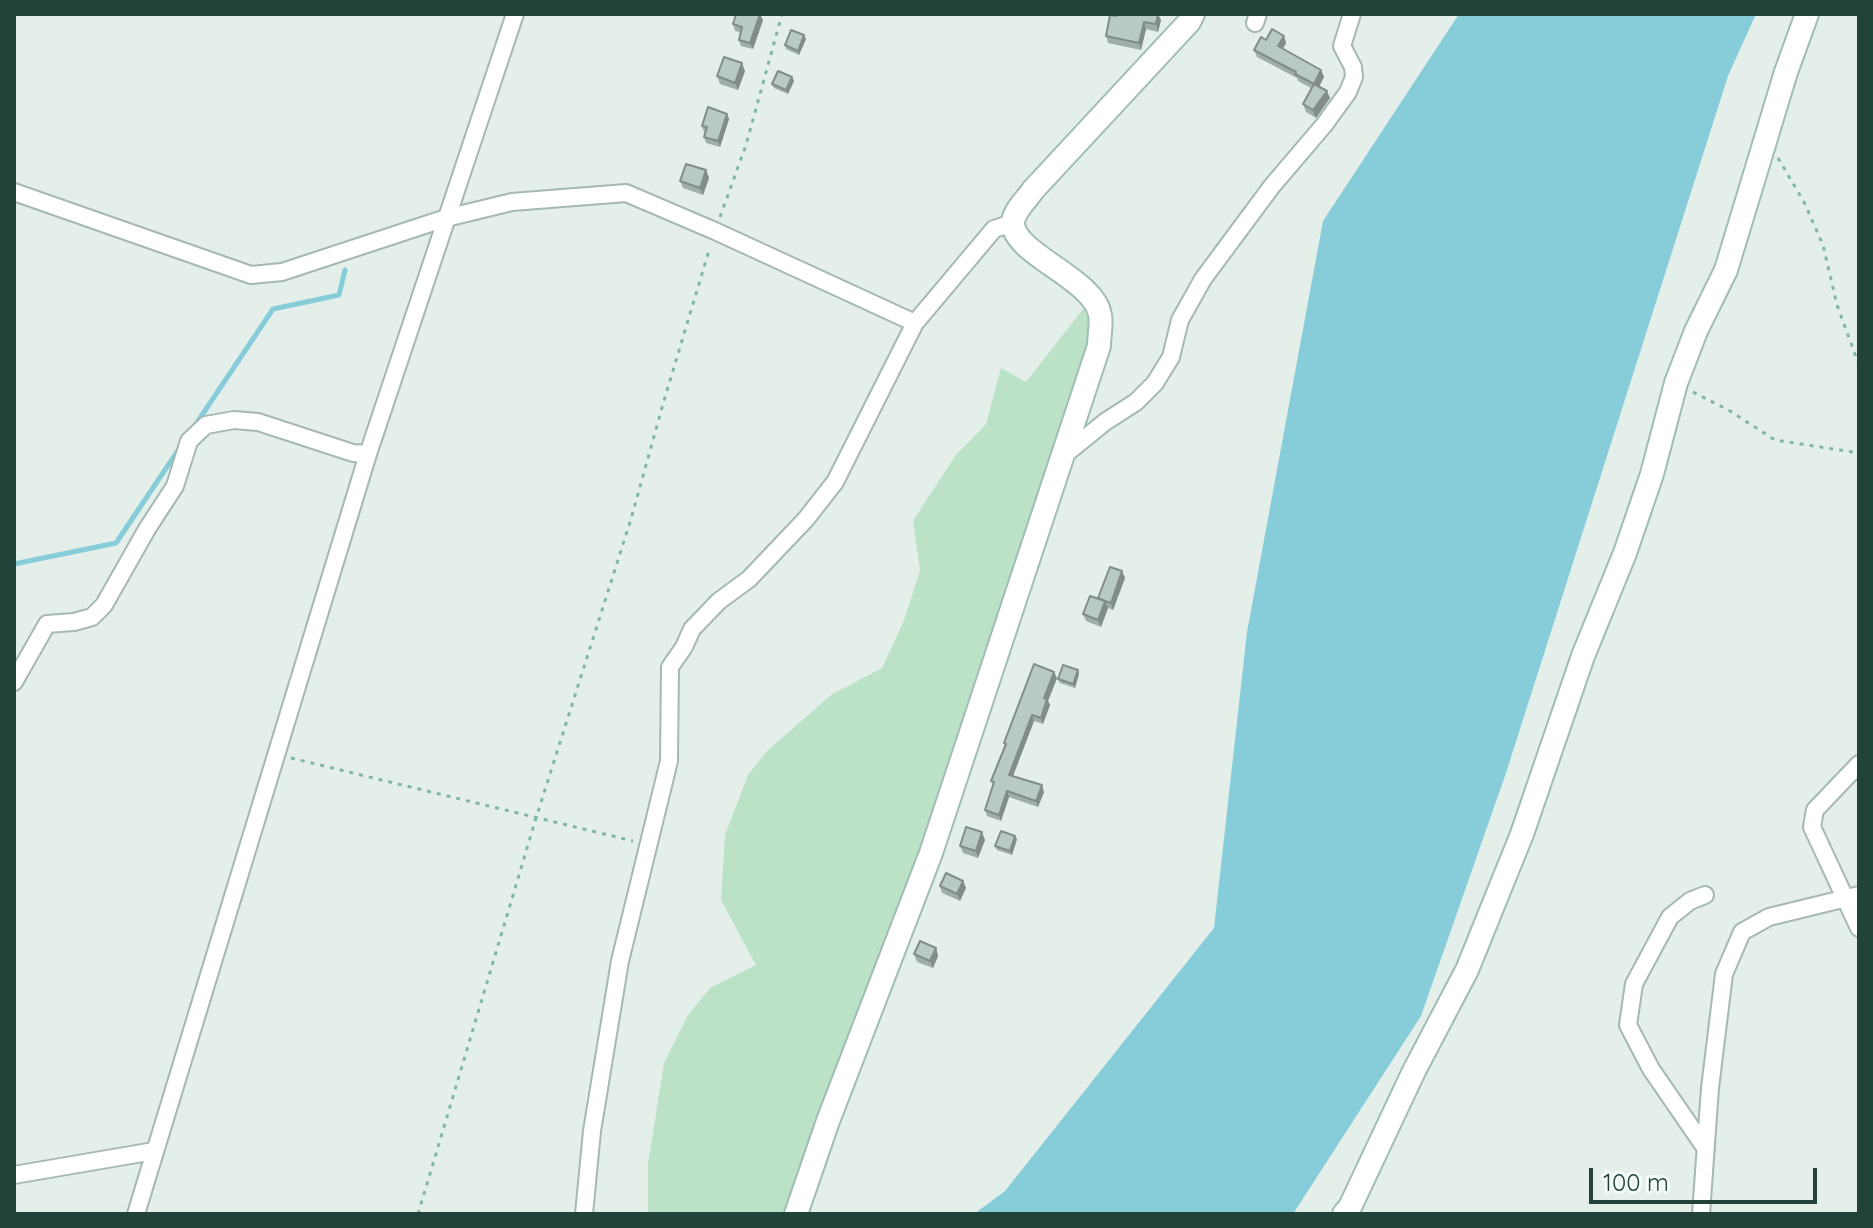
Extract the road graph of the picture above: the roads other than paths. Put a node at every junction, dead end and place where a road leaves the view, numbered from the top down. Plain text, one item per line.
1 (515, 14) edge
2 (1193, 14) edge
3 (1352, 14) edge
4 (1807, 14) edge
5 (14, 192) edge
6 (446, 218) junction
7 (1013, 223) junction
8 (915, 323) junction
9 (368, 454) junction
10 (1063, 456) junction
11 (14, 682) edge
12 (1859, 764) edge
13 (1705, 895) dead end
14 (1852, 897) edge
15 (1859, 928) edge
16 (1706, 1149) junction
17 (154, 1151) junction
18 (14, 1175) edge
19 (136, 1214) edge
20 (584, 1214) edge
21 (796, 1214) edge
22 (1344, 1214) edge
23 (1701, 1214) edge

1 - 6 street
2 - 7 main road
3 - 10 street
4 - 22 main road
5 - 6 street
6 - 8 street
6 - 9 street
7 - 8 street
7 - 10 main road
8 - 20 street
9 - 11 street
9 - 17 street
10 - 21 main road
12 - 14 street
13 - 16 street
14 - 15 street
14 - 16 street
16 - 23 street
17 - 18 street
17 - 19 street

